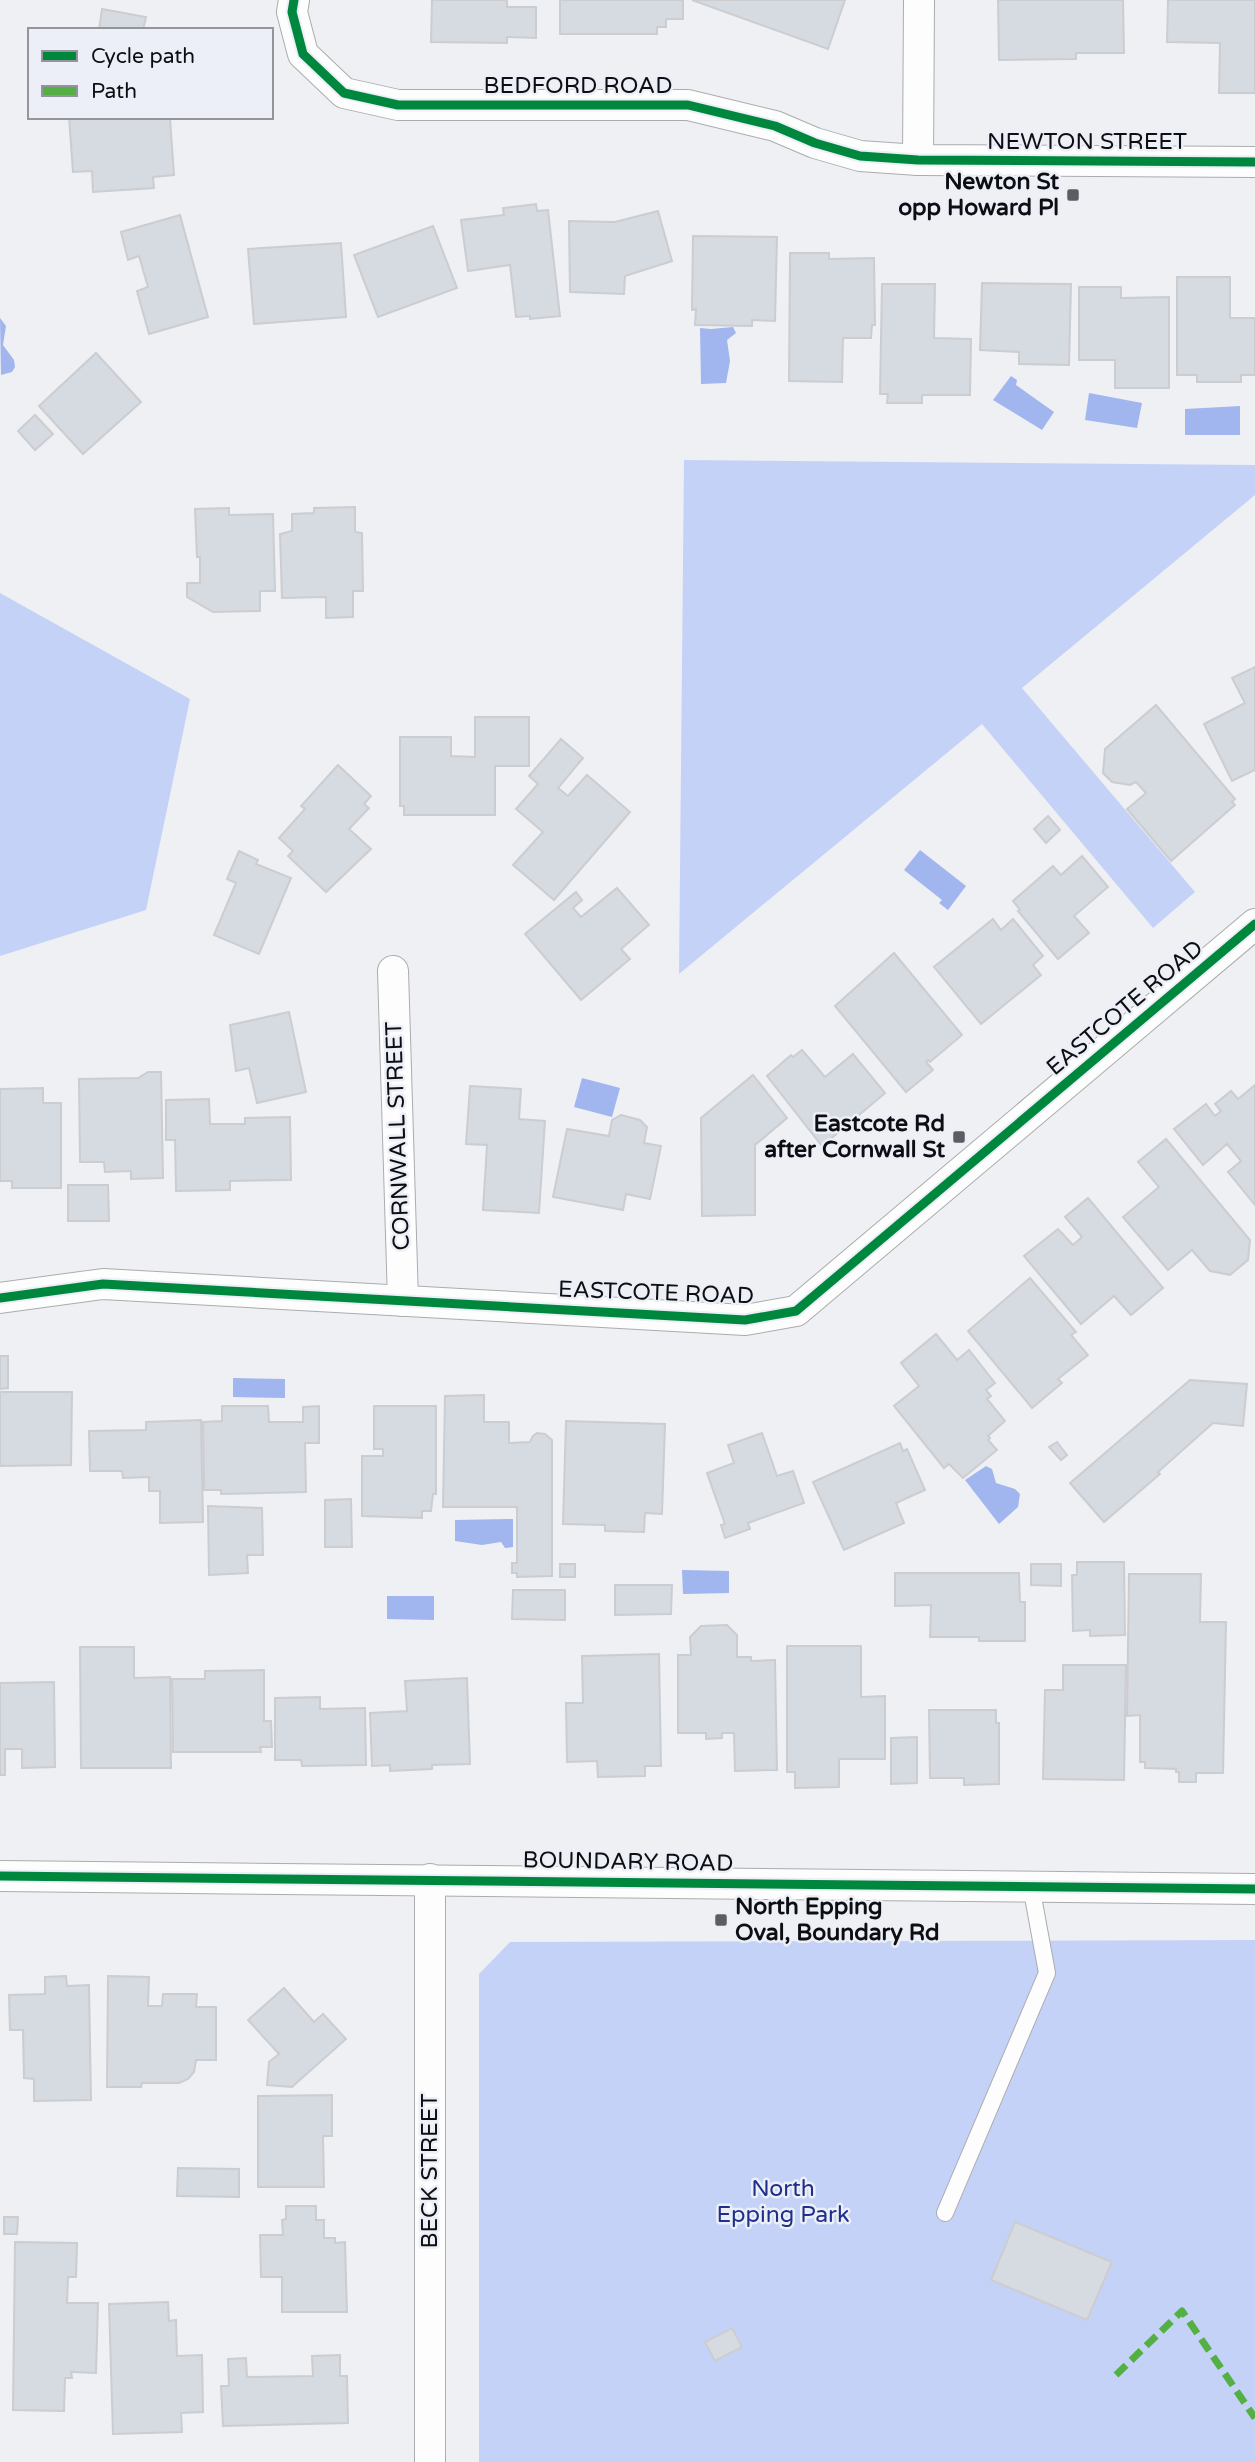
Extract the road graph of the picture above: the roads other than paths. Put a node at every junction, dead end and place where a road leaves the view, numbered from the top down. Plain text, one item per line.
1 (294, 0) edge
2 (919, 0) edge
3 (918, 160) junction
4 (1255, 162) edge
5 (1255, 924) edge
6 (393, 971) dead end
7 (0, 1298) edge
8 (402, 1301) junction
9 (0, 1876) edge
10 (430, 1880) junction
11 (1031, 1886) junction
12 (1255, 1889) edge
13 (945, 2213) dead end
14 (430, 2462) edge

1 - 3 street, BEDFORD ROAD
2 - 3 street
3 - 4 street, NEWTON STREET
5 - 8 street, EASTCOTE ROAD
6 - 8 street, CORNWALL STREET
7 - 8 street, EASTCOTE ROAD
9 - 10 street, BOUNDARY ROAD
10 - 11 street, BOUNDARY ROAD
10 - 14 street, BECK STREET
11 - 12 street, BOUNDARY ROAD
11 - 13 lane

